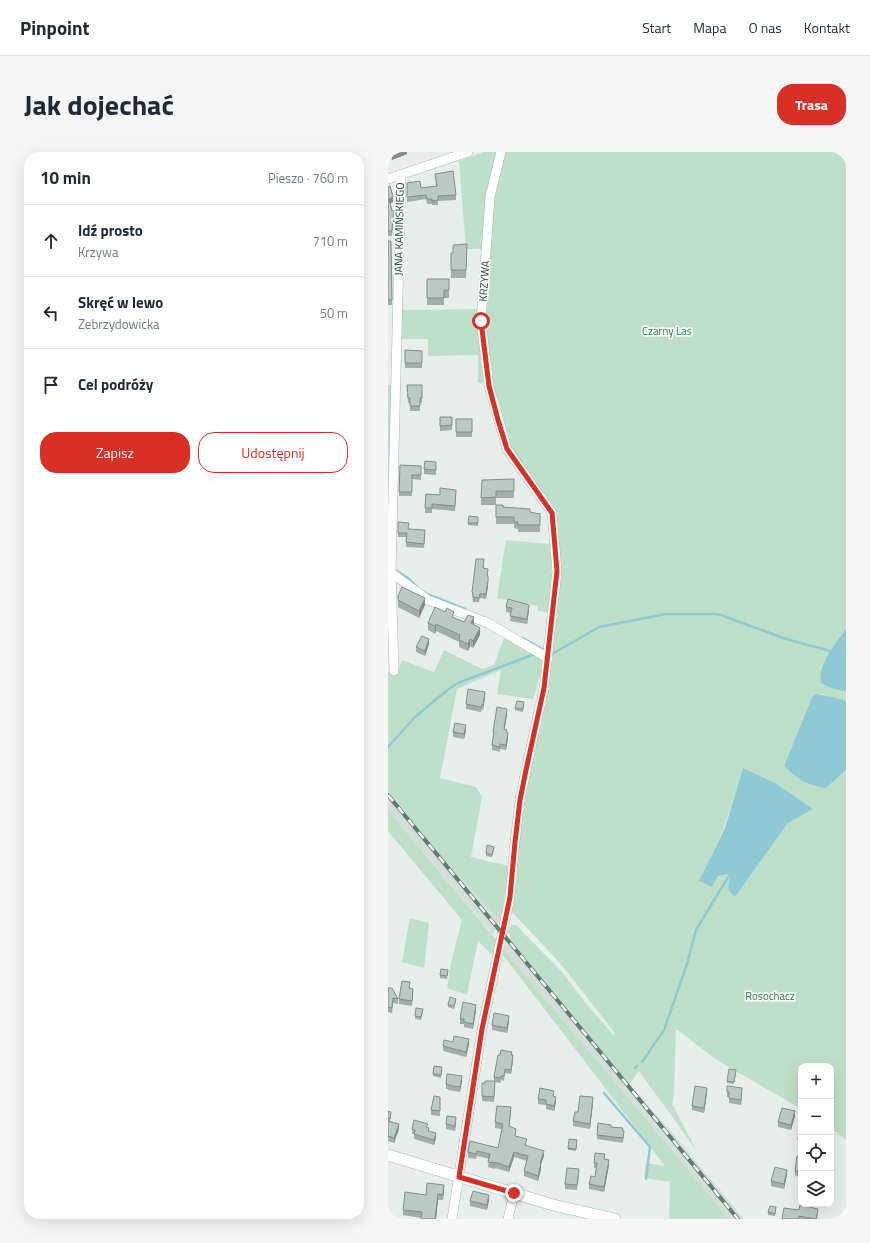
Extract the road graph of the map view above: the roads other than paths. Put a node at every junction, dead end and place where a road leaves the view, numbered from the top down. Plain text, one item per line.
1 (468, 152) edge
2 (501, 152) edge
3 (401, 174) junction
4 (388, 179) edge
5 (389, 571) edge
6 (548, 658) junction
7 (394, 672) dead end
8 (388, 1155) edge
9 (459, 1177) junction
10 (514, 1193) junction
11 (452, 1219) edge
12 (508, 1219) edge
13 (615, 1219) edge

1 - 3 street
2 - 6 street, KRZYWA
3 - 4 street
3 - 5 street, JANA KAMIŃSKIEGO
5 - 6 street
5 - 7 street, JANA KAMIŃSKIEGO
6 - 9 street, KRZYWA
8 - 9 street
9 - 10 street
9 - 11 street, KRZYWA
10 - 12 street
10 - 13 street

